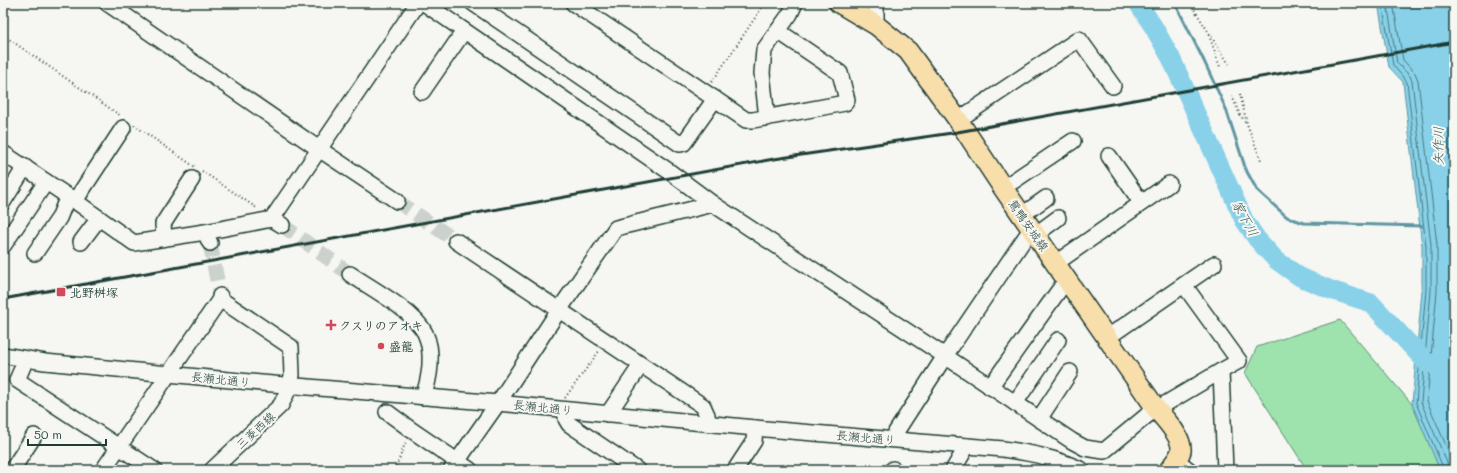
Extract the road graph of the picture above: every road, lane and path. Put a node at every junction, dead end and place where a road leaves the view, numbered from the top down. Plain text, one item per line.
1 (107, 3) edge
2 (418, 3) edge
3 (424, 3) edge
4 (473, 3) edge
5 (573, 3) edge
6 (765, 3) edge
7 (796, 3) edge
8 (839, 3) edge
9 (876, 3) edge
10 (1190, 3) edge
11 (876, 25) junction
12 (464, 31) junction
13 (778, 32) junction
14 (1208, 32) junction
15 (3, 35) edge
16 (1229, 64) dead end
17 (1220, 67) dead end
18 (1113, 86) dead end
19 (422, 92) dead end
20 (1240, 94) dead end
21 (710, 95) junction
22 (1232, 96) dead end
23 (767, 118) junction
24 (958, 120) junction
25 (126, 123) junction
26 (1247, 124) junction
27 (1073, 141) dead end
28 (319, 149) junction
29 (3, 153) edge
30 (1109, 156) dead end
31 (1261, 160) dead end
32 (25, 167) junction
33 (192, 179) dead end
34 (46, 182) junction
35 (1168, 184) dead end
36 (1003, 188) junction
37 (71, 198) junction
38 (1046, 198) dead end
39 (398, 201) tunnel mouth
40 (3, 202) edge
41 (1141, 202) junction
42 (713, 204) junction
43 (99, 218) junction
44 (1058, 218) dead end
45 (277, 222) junction
46 (1030, 226) junction
47 (164, 238) junction
48 (456, 241) tunnel mouth
49 (81, 242) dead end
50 (3, 246) edge
51 (35, 253) dead end
52 (1056, 263) junction
53 (1214, 264) dead end
54 (350, 274) tunnel mouth
55 (1067, 279) junction
56 (1184, 285) junction
57 (559, 310) junction
58 (1108, 337) junction
59 (1058, 340) dead end
60 (606, 342) junction
61 (3, 355) edge
62 (945, 356) junction
63 (26, 360) junction
64 (641, 365) junction
65 (1221, 370) junction
66 (1070, 372) dead end
67 (168, 374) junction
68 (290, 386) junction
69 (990, 386) junction
70 (424, 397) junction
71 (498, 403) junction
72 (1015, 403) junction
73 (563, 407) junction
74 (1157, 410) junction
75 (387, 412) dead end
76 (608, 414) junction
77 (1039, 419) junction
78 (708, 423) junction
79 (755, 428) junction
80 (410, 429) junction
81 (34, 436) dead end
82 (894, 439) junction
83 (120, 446) junction
84 (967, 446) junction
85 (454, 466) edge
86 (1178, 467) edge
87 (12, 470) edge
88 (103, 470) edge
89 (154, 470) edge
90 (212, 470) edge
91 (395, 470) edge
92 (470, 470) edge
93 (638, 470) edge
94 (735, 470) edge
95 (953, 470) edge
96 (1082, 470) edge
97 (1225, 470) edge

1 - 28 street
2 - 28 street
3 - 12 street
4 - 21 street
5 - 21 street
6 - 21 path
7 - 13 street
8 - 11 main road, 鴛鴨安城線
9 - 11 street
10 - 14 path
11 - 24 main road, 鴛鴨安城線
12 - 19 street
12 - 42 street
13 - 23 street
13 - 23 street
14 - 16 path
14 - 17 path
15 - 25 path
18 - 24 street
20 - 26 path
21 - 23 street
22 - 26 path
24 - 36 main road, 鴛鴨安城線
25 - 37 street
25 - 45 path
26 - 31 path
27 - 36 street
28 - 39 street
28 - 45 street
29 - 32 street
30 - 41 street
32 - 34 street
32 - 40 street
33 - 47 street
34 - 37 street
34 - 50 street
35 - 41 street
36 - 46 main road, 鴛鴨安城線
37 - 43 street
37 - 51 street
38 - 46 street
41 - 52 street
42 - 57 street
42 - 62 street
43 - 47 street
43 - 49 street
44 - 46 street
45 - 47 street
46 - 52 main road, 鴛鴨安城線
46 - 62 street
48 - 57 street
52 - 55 main road, 鴛鴨安城線
53 - 56 street
54 - 70 street
55 - 58 main road, 鴛鴨安城線
55 - 69 street
56 - 58 street
56 - 65 street
57 - 60 street
57 - 71 street
58 - 74 main road, 鴛鴨安城線
59 - 72 street
60 - 64 street
60 - 73 path
61 - 63 street, 長瀬北通り
62 - 69 street
62 - 82 street
63 - 67 street, 長瀬北通り
63 - 83 street
64 - 76 street
64 - 78 street
65 - 74 street
65 - 97 street
66 - 77 street
67 - 68 street, 長瀬北通り
67 - 68 street, 三菱西線
67 - 83 street
68 - 70 street, 長瀬北通り
68 - 90 street, 三菱西線
69 - 72 street
70 - 71 street, 長瀬北通り
71 - 73 street, 長瀬北通り
71 - 85 street
72 - 77 street
73 - 76 street, 長瀬北通り
73 - 93 street
74 - 77 street
74 - 86 main road, 鴛鴨安城線
75 - 80 street
76 - 78 street, 長瀬北通り
78 - 79 street, 長瀬北通り
79 - 82 street, 長瀬北通り
79 - 94 street
80 - 85 street
80 - 91 path
81 - 87 street
82 - 84 street, 長瀬北通り
83 - 88 street
83 - 89 street
84 - 95 street
84 - 96 street, 長瀬北通り
85 - 92 street

